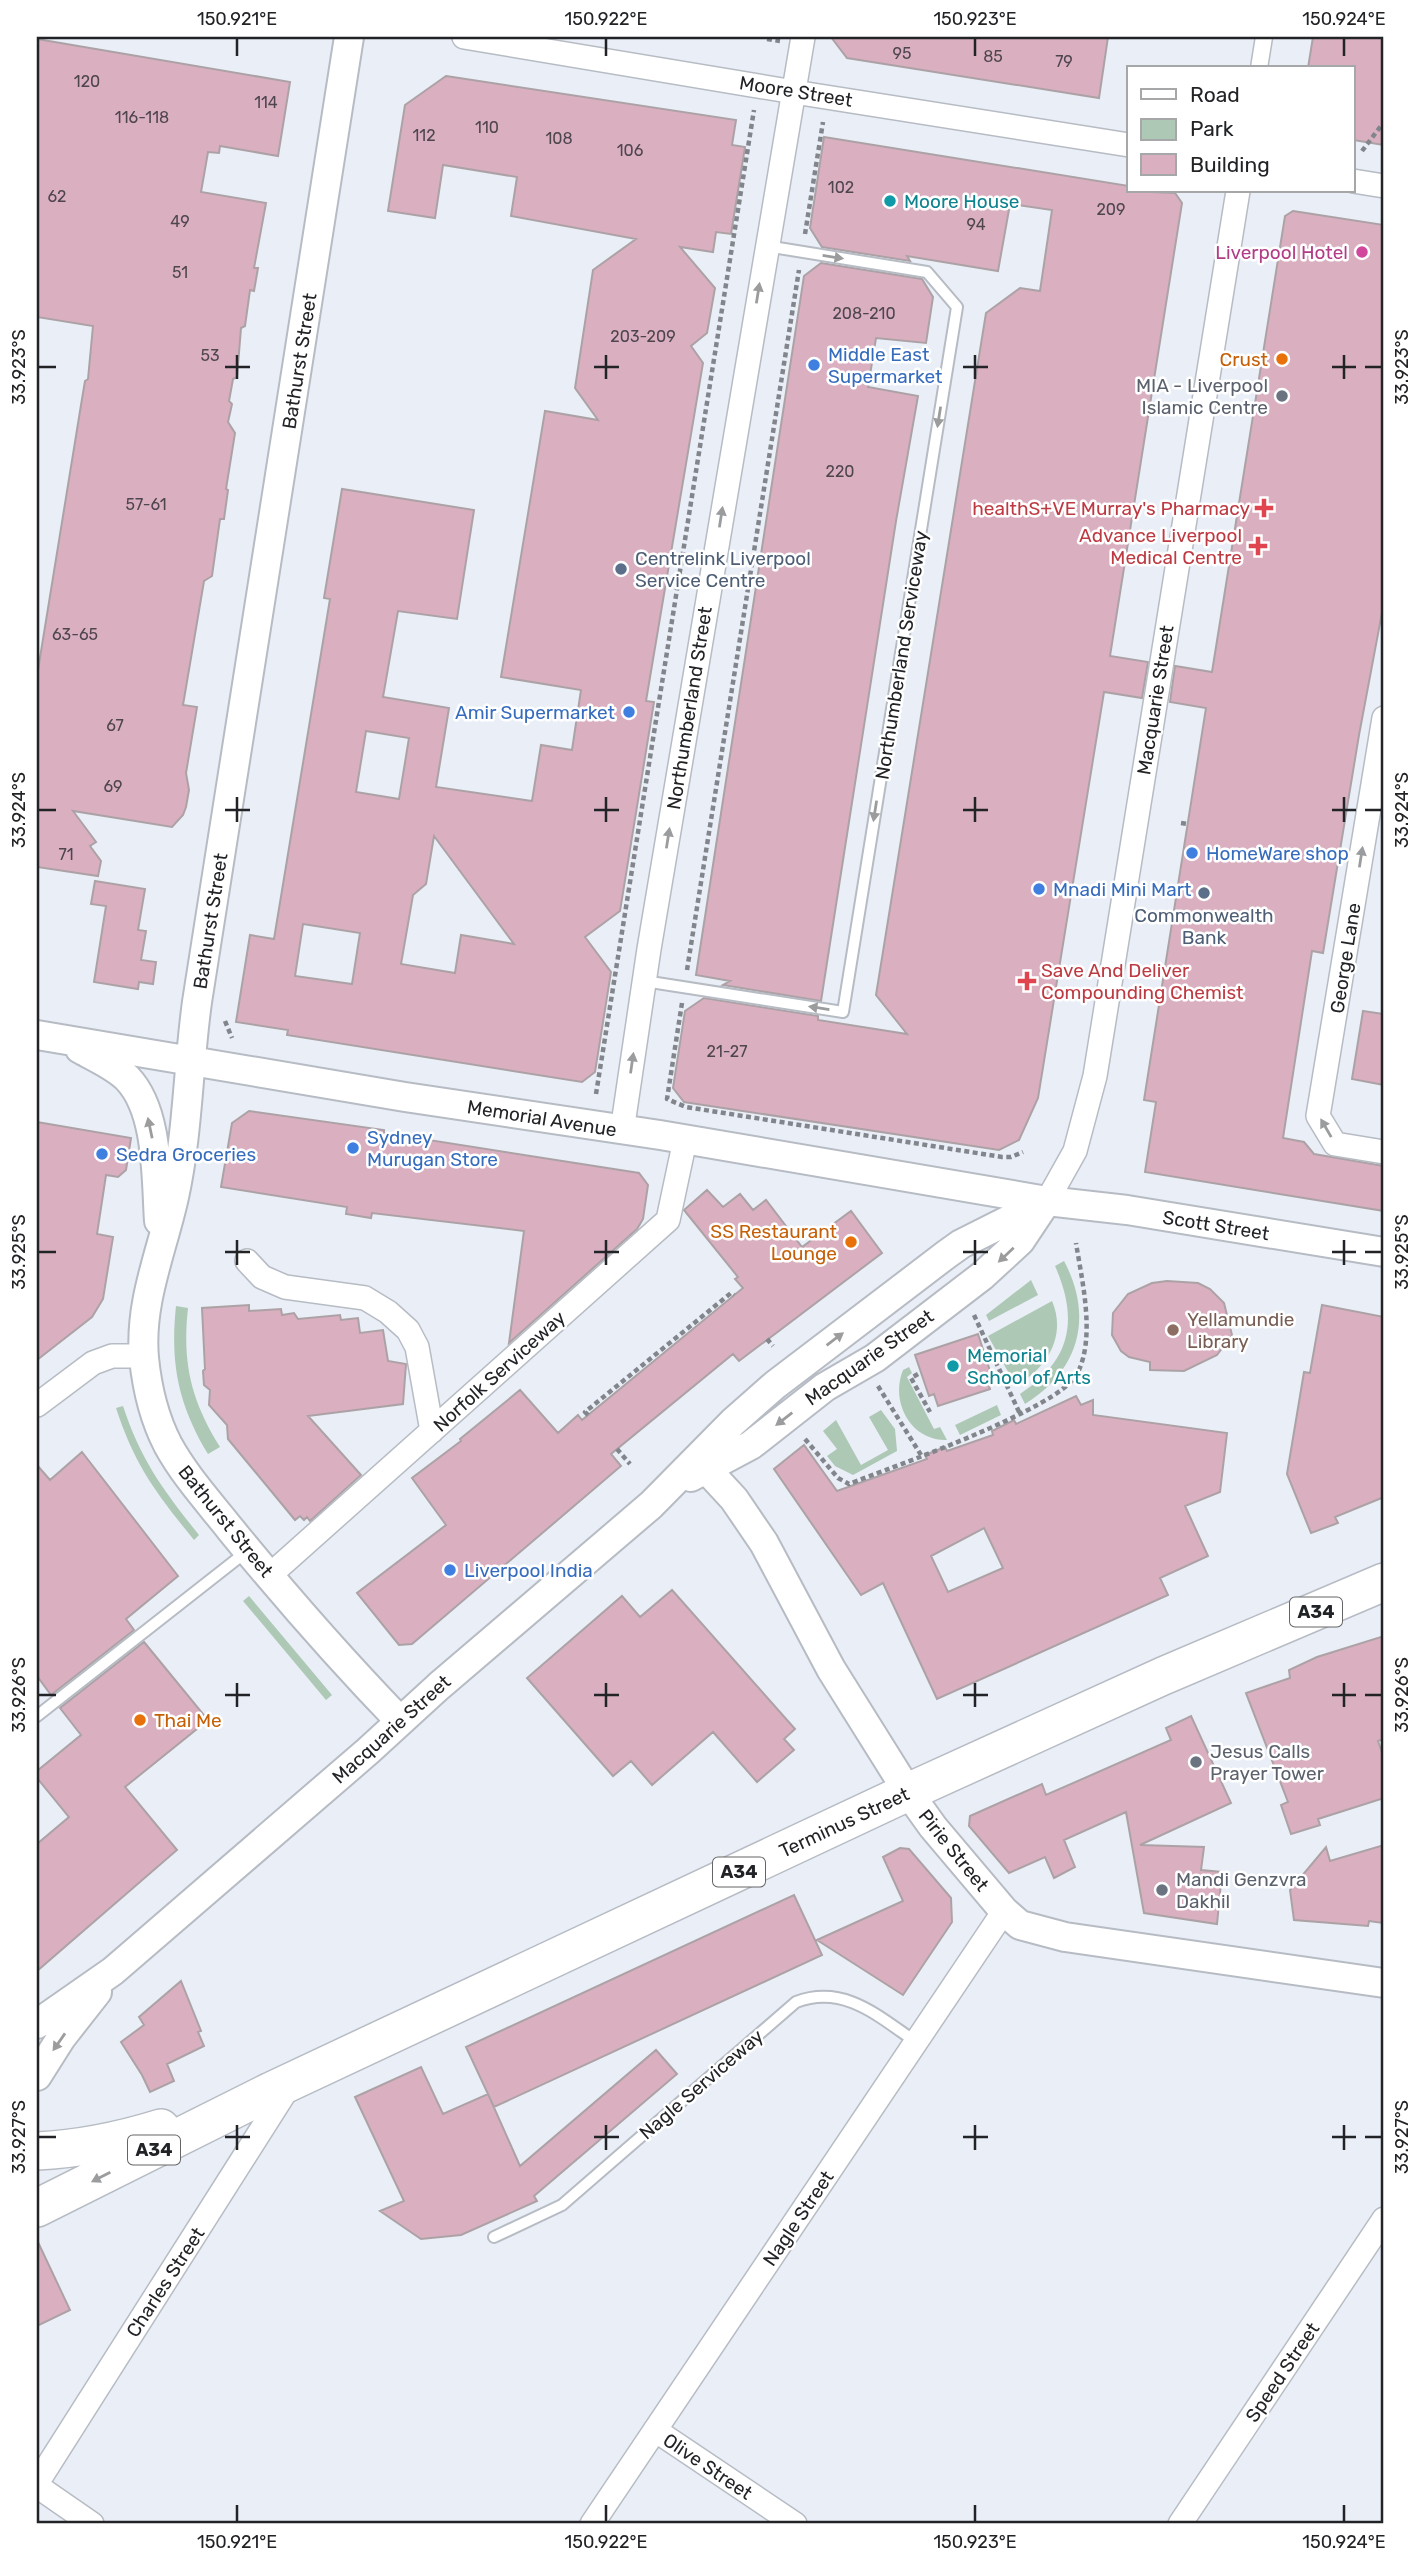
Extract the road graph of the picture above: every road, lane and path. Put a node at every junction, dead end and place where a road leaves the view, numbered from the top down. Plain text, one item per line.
1 (349, 37) edge
2 (464, 37) edge
3 (803, 37) edge
4 (1264, 37) edge
5 (1259, 66) edge
6 (794, 92) junction
7 (754, 110) dead end
8 (823, 121) dead end
9 (1384, 122) edge
10 (1127, 145) edge
11 (1362, 151) dead end
12 (1354, 181) edge
13 (1384, 186) edge
14 (1238, 192) edge
15 (766, 246) junction
16 (802, 252) junction
17 (1384, 718) edge
18 (1181, 823) dead end
19 (1188, 824) dead end
20 (644, 981) junction
21 (684, 987) junction
22 (225, 1021) dead end
23 (49, 1037) edge
24 (232, 1038) dead end
25 (191, 1061) junction
26 (596, 1094) dead end
27 (622, 1130) junction
28 (685, 1140) junction
29 (1023, 1152) dead end
30 (1384, 1152) edge
31 (1046, 1200) junction
32 (1076, 1243) dead end
33 (160, 1245) junction
34 (1384, 1252) edge
35 (247, 1261) dead end
36 (734, 1295) dead end
37 (972, 1311) dead end
38 (767, 1339) dead end
39 (773, 1346) dead end
40 (144, 1356) junction
41 (918, 1374) dead end
42 (876, 1382) dead end
43 (37, 1405) edge
44 (930, 1412) dead end
45 (1020, 1414) junction
46 (588, 1415) dead end
47 (432, 1431) junction
48 (805, 1440) dead end
49 (617, 1449) dead end
50 (921, 1455) junction
51 (630, 1464) dead end
52 (702, 1464) junction
53 (248, 1550) junction
54 (269, 1576) junction
55 (1384, 1582) edge
56 (37, 1716) edge
57 (400, 1721) junction
58 (908, 1792) junction
59 (1004, 1911) junction
60 (113, 1970) junction
61 (1384, 1983) edge
62 (37, 2024) edge
63 (916, 2042) junction
64 (37, 2076) edge
65 (282, 2086) junction
66 (37, 2151) edge
67 (37, 2208) edge
68 (1384, 2219) edge
69 (494, 2237) dead end
70 (655, 2430) junction
71 (37, 2484) edge
72 (92, 2524) edge
73 (592, 2524) edge
74 (794, 2524) edge
75 (1181, 2524) edge

1 - 25 street, Bathurst Street
2 - 6 street, Moore Street
3 - 6 street, Northumberland Street
4 - 5 street
6 - 10 street, Moore Street
6 - 15 street, Northumberland Street
7 - 26 path, Northumberland Street
8 - 16 path, Northumberland Street
9 - 11 path
12 - 13 street
14 - 31 street, Macquarie Street
15 - 16 lane, Northumberland Serviceway
20 -> 15 street, Northumberland Street
16 - 21 path, Northumberland Street
16 -> 21 lane, Northumberland Serviceway
30 -> 17 street, George Lane
18 - 19 path
20 - 21 lane, Northumberland Serviceway
27 -> 20 street, Northumberland Street
21 - 29 path, Northumberland Street
22 - 24 path
23 - 25 street, Memorial Avenue
33 -> 23 street
25 - 27 street, Memorial Avenue
25 - 33 street, Bathurst Street
27 - 28 street, Memorial Avenue
28 - 31 street, Memorial Avenue
28 - 47 street, Norfolk Serviceway
31 - 34 street, Scott Street
52 -> 31 street, Macquarie Street
31 -> 52 street, Macquarie Street
32 - 45 path
33 - 40 street, Bathurst Street
35 - 47 street
36 - 46 path
37 - 45 path
38 - 39 path
40 - 43 street
40 - 53 street, Bathurst Street
41 - 44 path
42 - 50 path
45 - 50 path
47 - 54 street, Norfolk Serviceway
48 - 50 path
49 - 51 path
52 - 57 street, Macquarie Street
52 - 58 street, Pirie Street
53 - 54 street, Bathurst Street
53 - 56 lane
54 - 57 street, Bathurst Street
55 - 58 highway, Terminus Street / A34
57 - 60 street, Macquarie Street
58 - 59 street, Pirie Street
58 - 65 highway, Terminus Street / A34
59 - 61 street, Pirie Street
59 - 63 street, Nagle Street
60 - 62 street, Macquarie Street
60 -> 64 street, Macquarie Street
63 - 69 lane, Nagle Serviceway
63 - 70 street, Nagle Street
65 - 66 highway, Terminus Street / A34
65 -> 67 highway, Terminus Street / A34
65 - 71 street, Charles Street
68 - 75 street, Speed Street
70 - 73 street, Nagle Street
70 - 74 street, Olive Street
71 - 72 street

